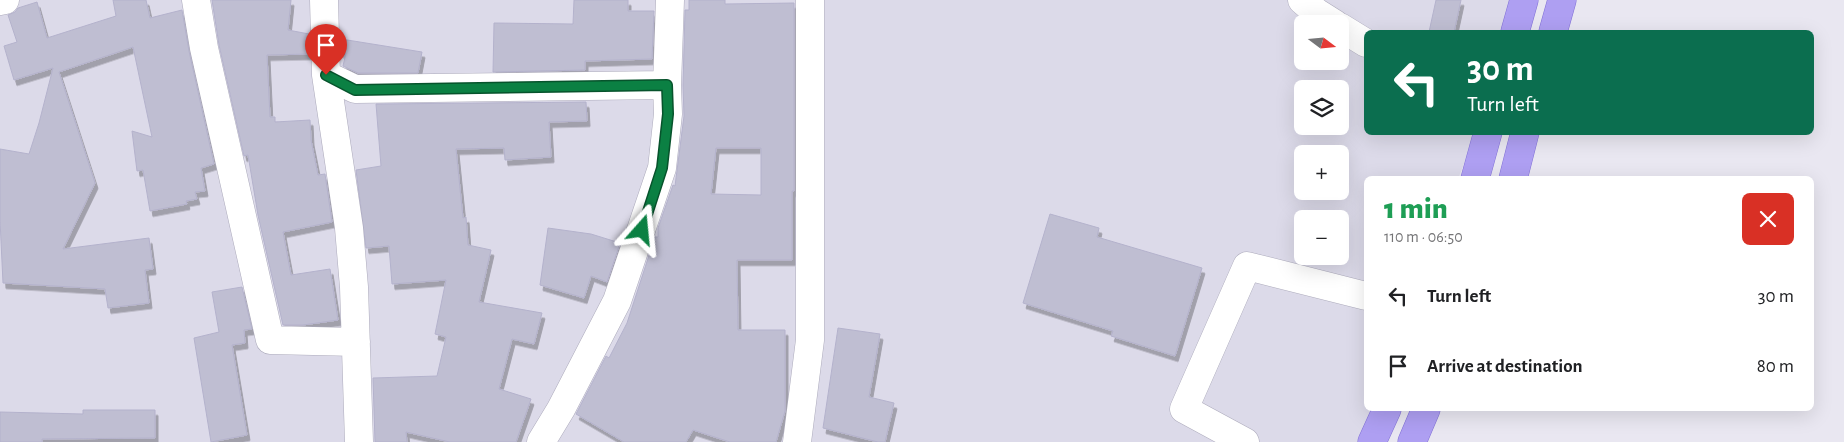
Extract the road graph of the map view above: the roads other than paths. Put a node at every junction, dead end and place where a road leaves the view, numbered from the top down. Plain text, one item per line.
1 (6, 0) edge
2 (196, 0) edge
3 (324, 0) edge
4 (670, 0) edge
5 (810, 0) edge
6 (1302, 0) edge
7 (1524, 0) edge
8 (1562, 0) edge
9 (0, 1) edge
10 (1321, 15) edge
11 (1516, 30) edge
12 (1554, 30) edge
13 (1349, 33) edge
14 (1364, 42) edge
15 (326, 75) junction
16 (667, 85) junction
17 (1487, 135) edge
18 (1524, 135) edge
19 (1476, 176) edge
20 (1514, 176) edge
21 (1364, 296) edge
22 (356, 342) junction
23 (1386, 411) edge
24 (1425, 411) edge
25 (359, 442) edge
26 (542, 442) edge
27 (797, 442) edge
28 (1245, 442) edge
29 (1372, 442) edge
30 (1412, 442) edge

1 - 9 street
2 - 22 street
3 - 15 street
4 - 16 street
5 - 27 street
6 - 10 street
7 - 11 main road
8 - 12 main road
13 - 14 street
15 - 16 street
15 - 22 street
16 - 26 street
17 - 19 main road
18 - 20 main road
21 - 28 street
22 - 25 street
23 - 29 main road
24 - 30 main road

